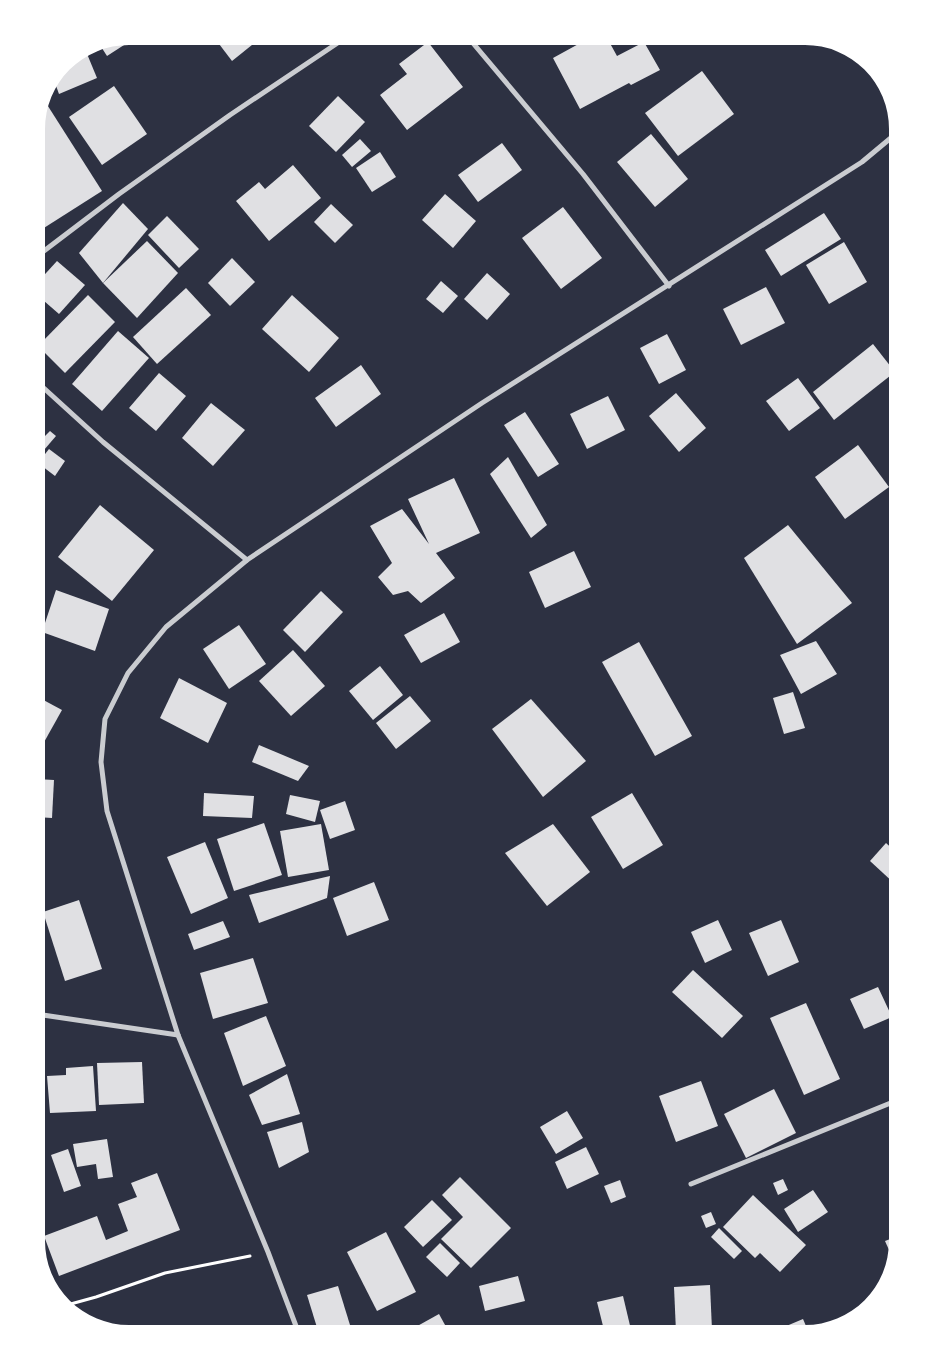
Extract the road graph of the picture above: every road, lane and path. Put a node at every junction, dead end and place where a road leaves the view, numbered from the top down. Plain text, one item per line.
1 (335, 45) edge
2 (475, 45) edge
3 (889, 140) edge
4 (45, 250) edge
5 (668, 286) junction
6 (45, 390) edge
7 (247, 560) junction
8 (45, 1015) edge
9 (178, 1035) junction
10 (889, 1104) edge
11 (691, 1184) dead end
12 (268, 1252) junction
13 (73, 1303) edge
14 (296, 1325) edge

1 - 4 street
2 - 5 street
3 - 5 street
5 - 7 street
6 - 7 street
7 - 9 street
8 - 9 street
9 - 12 street
10 - 11 street
12 - 13 path
12 - 14 street

